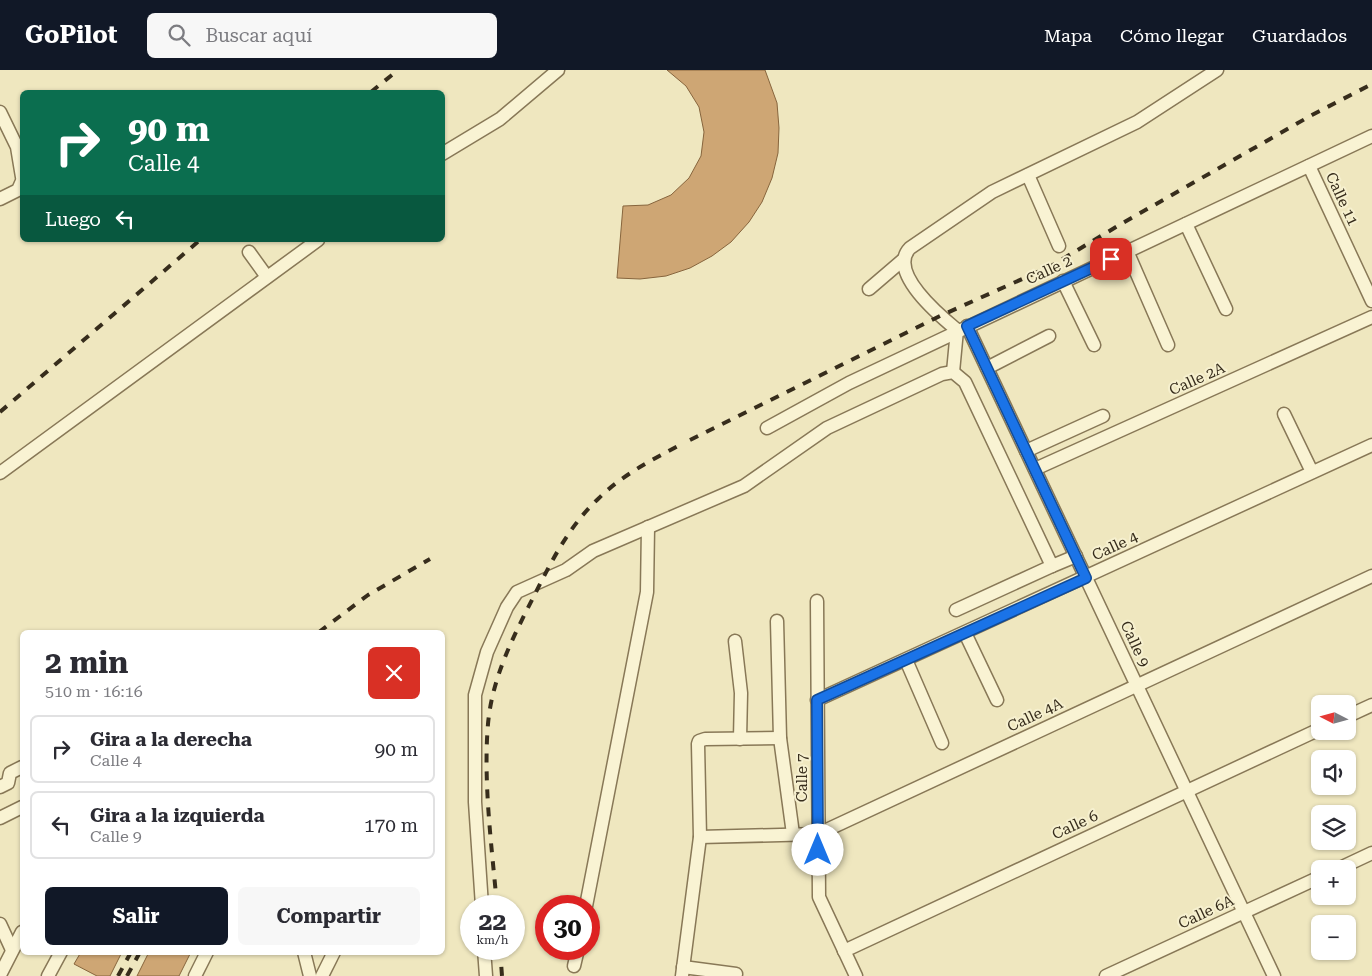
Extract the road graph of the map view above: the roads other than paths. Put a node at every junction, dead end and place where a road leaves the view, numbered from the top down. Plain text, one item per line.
1 (558, 70) edge
2 (1217, 70) edge
3 (0, 112) edge
4 (1372, 136) edge
5 (445, 152) edge
6 (20, 166) edge
7 (1309, 166) junction
8 (1028, 175) junction
9 (20, 186) edge
10 (0, 199) edge
11 (1186, 224) junction
12 (315, 242) edge
13 (1058, 246) dead end
14 (1127, 251) junction
15 (249, 252) dead end
16 (904, 259) junction
17 (267, 277) junction
18 (1063, 281) junction
19 (869, 289) dead end
20 (1372, 301) edge
21 (1226, 309) dead end
22 (1372, 317) edge
23 (962, 328) junction
24 (1049, 336) dead end
25 (1168, 345) dead end
26 (1094, 346) dead end
27 (987, 368) junction
28 (953, 372) junction
29 (1284, 414) dead end
30 (1103, 416) dead end
31 (767, 428) dead end
32 (1372, 444) edge
33 (1026, 451) junction
34 (1035, 469) junction
35 (1312, 472) junction
36 (0, 473) edge
37 (648, 527) junction
38 (1076, 556) junction
39 (1052, 566) junction
40 (1372, 576) edge
41 (1086, 578) junction
42 (817, 601) dead end
43 (956, 610) dead end
44 (777, 621) dead end
45 (965, 633) junction
46 (735, 641) dead end
47 (906, 660) junction
48 (1137, 686) junction
49 (817, 700) junction
50 (997, 700) dead end
51 (1372, 705) edge
52 (1356, 712) edge
53 (1311, 733) edge
54 (780, 738) junction
55 (740, 739) junction
56 (942, 743) dead end
57 (20, 769) edge
58 (0, 787) edge
59 (1186, 791) junction
60 (20, 808) edge
61 (0, 818) edge
62 (793, 834) junction
63 (818, 834) junction
64 (700, 837) junction
65 (1372, 854) edge
66 (1356, 861) edge
67 (1311, 881) edge
68 (481, 895) edge
69 (588, 895) edge
70 (1243, 912) junction
71 (0, 924) edge
72 (20, 935) edge
73 (844, 951) junction
74 (7, 954) edge
75 (59, 955) edge
76 (206, 955) edge
77 (305, 955) edge
78 (332, 955) edge
79 (485, 960) edge
80 (575, 960) edge
81 (574, 966) dead end
82 (683, 971) edge
83 (736, 974) dead end
84 (0, 975) edge
85 (48, 976) edge
86 (195, 976) edge
87 (310, 976) edge
88 (322, 976) edge
89 (486, 976) edge
90 (856, 976) edge
91 (1106, 976) edge
92 (1274, 976) edge

1 - 5 street
2 - 8 street
3 - 6 street
4 - 7 street, Calle 2
7 - 11 street, Calle 2
7 - 20 street, Calle 11
8 - 13 street
8 - 16 street
9 - 10 street
11 - 14 street, Calle 2
11 - 21 street
12 - 17 street
14 - 18 street, Calle 2
14 - 25 street
15 - 17 street
16 - 19 street
16 - 23 street
17 - 36 street
18 - 23 street, Calle 2
18 - 26 street
22 - 34 street, Calle 2A
23 - 27 street, Calle 9
23 - 28 street
23 - 31 street, Calle 2
24 - 27 street
27 - 33 street, Calle 9
28 - 37 street
28 - 39 street
29 - 35 street
30 - 33 street
32 - 35 street, Calle 4
33 - 34 street, Calle 9
34 - 38 street, Calle 9
35 - 41 street, Calle 4
37 - 68 street
37 - 69 street
38 - 39 street
38 - 41 street, Calle 9
39 - 43 street
40 - 48 street, Calle 4A
41 - 45 street, Calle 4
41 - 48 street, Calle 9
42 - 49 street, Calle 7
44 - 54 street
45 - 47 street, Calle 4
45 - 50 street
46 - 55 street
47 - 49 street, Calle 4
47 - 56 street
48 - 59 street, Calle 9
48 - 63 street, Calle 4A
49 - 63 street, Calle 7
51 - 52 street
53 - 59 street, Calle 6
54 - 55 street
54 - 62 street
55 - 64 street
57 - 58 street
59 - 70 street, Calle 9
59 - 73 street, Calle 6
60 - 61 street
62 - 63 street, Calle 4A
62 - 64 street, Calle 4A
63 - 73 street, Calle 7
64 - 82 street
65 - 66 street
67 - 70 street, Calle 6A
70 - 91 street, Calle 6A
70 - 92 street, Calle 9
71 - 74 street
72 - 74 street
73 - 90 street, Calle 7
74 - 84 street
75 - 85 street
76 - 86 street
77 - 87 street
78 - 88 street
79 - 89 street
80 - 81 street
82 - 83 street

